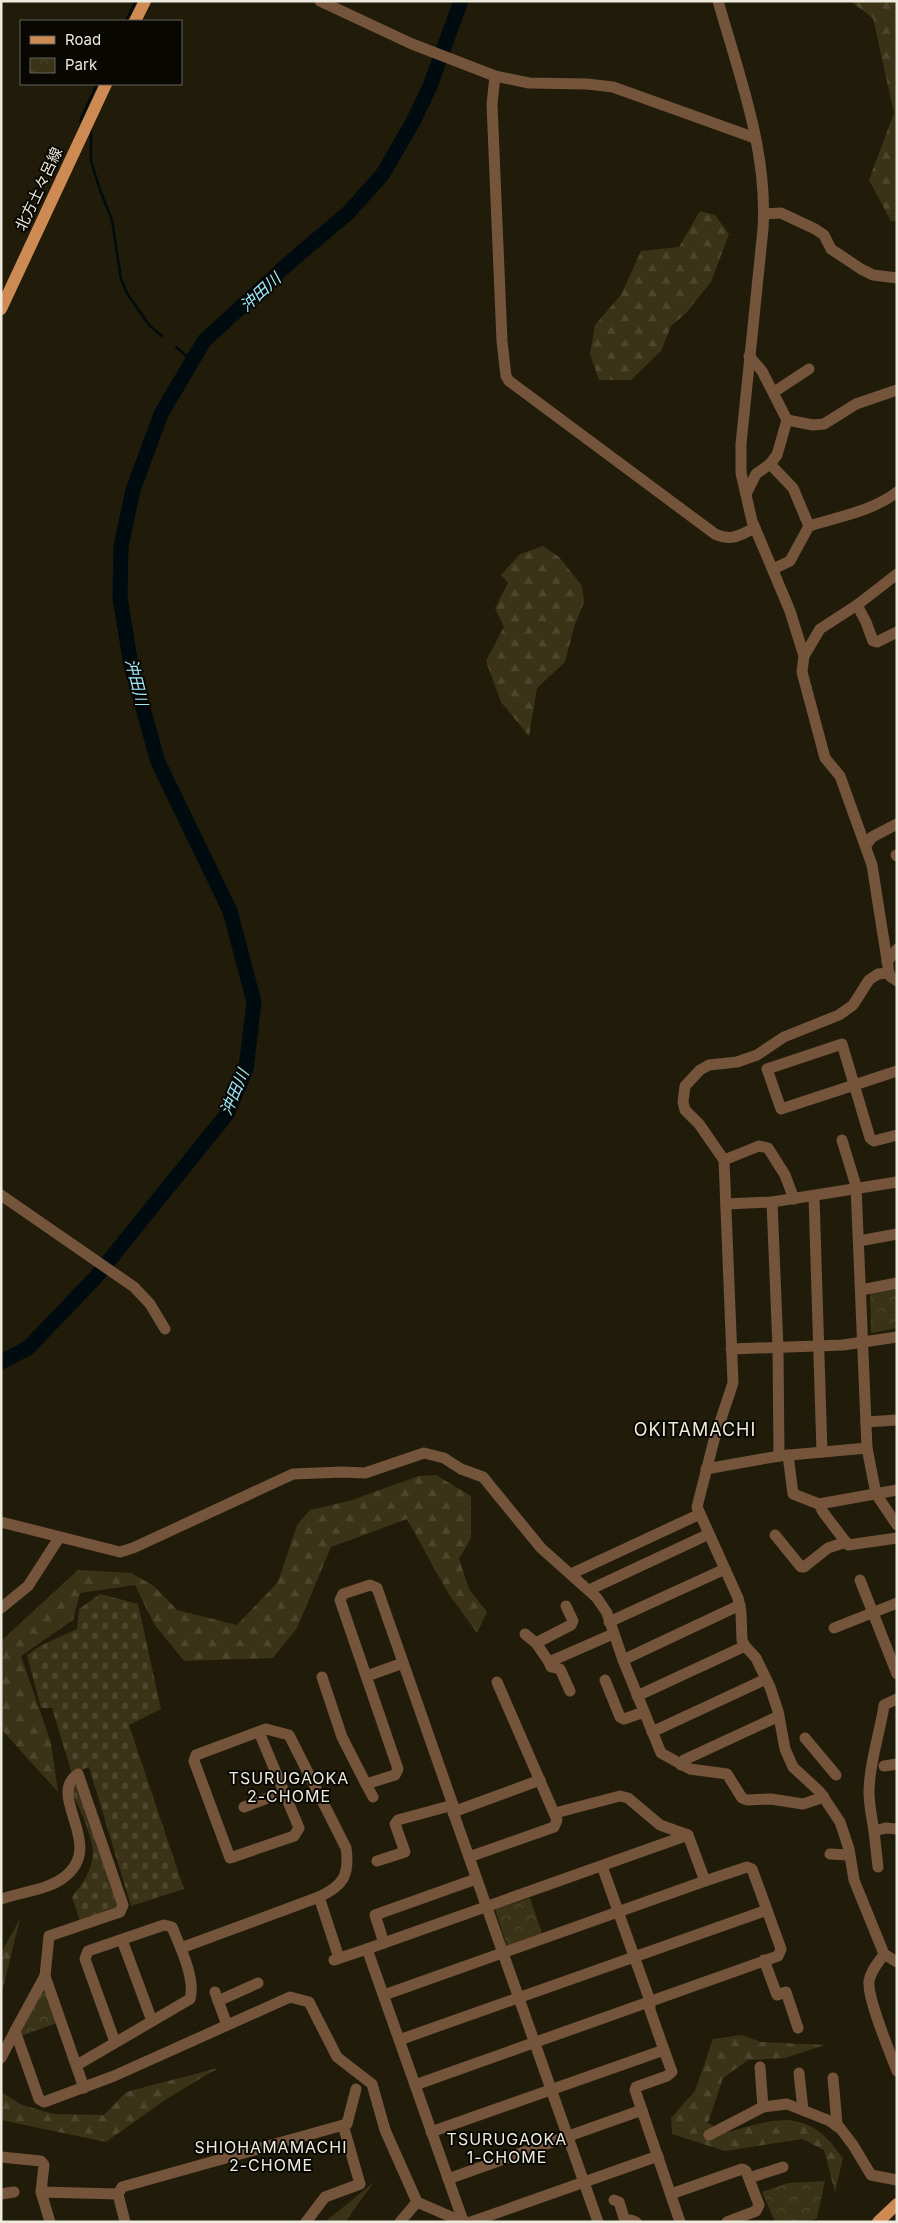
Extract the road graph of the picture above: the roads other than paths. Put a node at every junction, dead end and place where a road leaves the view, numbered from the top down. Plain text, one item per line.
1 (145, 1) edge
2 (320, 1) edge
3 (718, 1) edge
4 (136, 20) edge
5 (495, 76) junction
6 (106, 85) edge
7 (755, 138) junction
8 (764, 214) junction
9 (897, 278) edge
10 (1, 308) edge
11 (749, 356) junction
12 (809, 369) dead end
13 (897, 390) edge
14 (774, 392) junction
15 (787, 420) junction
16 (770, 464) junction
17 (897, 492) edge
18 (746, 494) junction
19 (809, 526) junction
20 (755, 528) junction
21 (773, 569) junction
22 (897, 574) edge
23 (857, 605) junction
24 (897, 632) edge
25 (804, 656) junction
26 (897, 824) edge
27 (867, 844) junction
28 (897, 949) edge
29 (892, 970) edge
30 (897, 1071) edge
31 (854, 1085) junction
32 (897, 1135) edge
33 (842, 1140) dead end
34 (724, 1160) junction
35 (897, 1182) edge
36 (856, 1190) junction
37 (1, 1195) edge
38 (814, 1197) junction
39 (794, 1199) junction
40 (772, 1202) junction
41 (726, 1204) junction
42 (897, 1234) edge
43 (859, 1241) junction
44 (897, 1283) edge
45 (861, 1290) junction
46 (165, 1329) dead end
47 (897, 1337) edge
48 (863, 1343) junction
49 (820, 1346) junction
50 (778, 1348) junction
51 (731, 1349) junction
52 (897, 1420) edge
53 (866, 1422) junction
54 (867, 1448) junction
55 (822, 1452) junction
56 (783, 1456) junction
57 (706, 1469) junction
58 (897, 1490) edge
59 (876, 1494) junction
60 (819, 1504) junction
61 (700, 1514) junction
62 (1, 1522) edge
63 (897, 1525) edge
64 (708, 1534) junction
65 (775, 1535) dead end
66 (59, 1538) junction
67 (897, 1538) edge
68 (846, 1542) junction
69 (725, 1569) junction
70 (571, 1574) junction
71 (860, 1580) dead end
72 (589, 1590) junction
73 (897, 1603) edge
74 (566, 1606) dead end
75 (740, 1606) junction
76 (1, 1608) edge
77 (873, 1613) junction
78 (609, 1622) junction
79 (834, 1628) dead end
80 (525, 1634) dead end
81 (613, 1634) junction
82 (536, 1643) junction
83 (745, 1646) junction
84 (623, 1660) junction
85 (549, 1662) junction
86 (403, 1663) junction
87 (897, 1674) edge
88 (367, 1676) junction
89 (322, 1677) dead end
90 (766, 1679) junction
91 (605, 1680) dead end
92 (497, 1682) dead end
93 (570, 1691) dead end
94 (638, 1696) junction
95 (897, 1699) edge
96 (644, 1712) junction
97 (779, 1716) junction
98 (258, 1732) junction
99 (652, 1732) junction
100 (784, 1743) junction
101 (897, 1764) edge
102 (680, 1765) junction
103 (884, 1766) dead end
104 (836, 1775) dead end
105 (540, 1780) junction
106 (366, 1784) junction
107 (284, 1792) junction
108 (373, 1797) dead end
109 (824, 1797) junction
110 (244, 1807) dead end
111 (453, 1808) junction
112 (555, 1813) junction
113 (897, 1829) edge
114 (874, 1831) junction
115 (688, 1836) junction
116 (830, 1854) dead end
117 (849, 1855) junction
118 (468, 1857) junction
119 (377, 1861) dead end
120 (602, 1866) junction
121 (878, 1867) dead end
122 (476, 1879) junction
123 (705, 1882) junction
124 (319, 1897) junction
125 (1, 1899) edge
126 (486, 1907) junction
127 (767, 1910) junction
128 (618, 1912) junction
129 (122, 1940) junction
130 (384, 1942) junction
131 (181, 1948) junction
132 (367, 1949) junction
133 (502, 1953) junction
134 (884, 1954) junction
135 (634, 1957) junction
136 (764, 1960) junction
137 (897, 1962) edge
138 (45, 1976) junction
139 (258, 1983) dead end
140 (384, 1995) junction
141 (518, 1998) junction
142 (650, 2001) junction
143 (152, 2021) junction
144 (227, 2025) junction
145 (798, 2028) dead end
146 (15, 2032) junction
147 (399, 2040) junction
148 (115, 2042) junction
149 (534, 2042) junction
150 (664, 2050) junction
151 (1, 2058) edge
152 (77, 2065) junction
153 (760, 2067) dead end
154 (897, 2071) edge
155 (799, 2073) dead end
156 (833, 2078) dead end
157 (415, 2085) junction
158 (84, 2088) junction
159 (550, 2088) junction
160 (356, 2089) dead end
161 (763, 2107) junction
162 (642, 2110) junction
163 (803, 2110) junction
164 (343, 2125) junction
165 (838, 2127) junction
166 (432, 2132) junction
167 (710, 2135) dead end
168 (567, 2137) junction
169 (658, 2156) junction
170 (1, 2157) edge
171 (783, 2166) dead end
172 (749, 2178) junction
173 (448, 2179) junction
174 (897, 2180) edge
175 (584, 2182) junction
176 (14, 2192) dead end
177 (41, 2192) junction
178 (1, 2194) edge
179 (118, 2194) junction
180 (671, 2194) junction
181 (614, 2200) dead end
182 (416, 2202) junction
183 (897, 2204) edge
184 (50, 2222) edge
185 (124, 2222) edge
186 (306, 2222) edge
187 (400, 2222) edge
188 (464, 2222) edge
189 (471, 2222) edge
190 (598, 2222) edge
191 (636, 2222) edge
192 (680, 2222) edge
193 (727, 2222) edge
194 (878, 2222) edge

1 - 4 main road
2 - 5 street
3 - 7 street
5 - 7 street
5 - 20 street
6 - 10 main road, 北方土々呂線
7 - 8 street
8 - 9 street
8 - 11 street
11 - 14 street
11 - 18 street
12 - 14 street
13 - 15 street
14 - 15 street
15 - 16 street
16 - 18 street
16 - 19 street
17 - 19 street
18 - 20 street
19 - 21 street
20 - 21 street
21 - 25 street
22 - 23 street
23 - 24 street
23 - 25 street
25 - 27 street
26 - 27 street
27 - 29 street
28 - 29 street
29 - 34 street
30 - 31 street
31 - 31 street
31 - 32 street
33 - 36 street
34 - 39 street
34 - 41 street
35 - 36 street
36 - 38 street
36 - 43 street
37 - 46 street
38 - 39 street
38 - 49 street
39 - 40 street
40 - 41 street
40 - 50 street
41 - 51 street
42 - 43 street
43 - 45 street
44 - 45 street
45 - 48 street
47 - 48 street
48 - 49 street
48 - 53 street
49 - 50 street
49 - 55 street
50 - 51 street
50 - 56 street
51 - 57 street
52 - 53 street
53 - 54 street
54 - 55 street
54 - 59 street
55 - 56 street
56 - 57 street
56 - 60 street
57 - 61 street
58 - 59 street
59 - 60 street
59 - 63 street
60 - 68 street
61 - 64 street
61 - 70 street
62 - 66 street
64 - 69 street
64 - 72 street
65 - 68 street
66 - 70 street
66 - 76 street
67 - 68 street
69 - 75 street
69 - 78 street
70 - 72 street
71 - 77 street
72 - 78 street
73 - 77 street
74 - 82 street
75 - 83 street
75 - 84 street
77 - 79 street
77 - 87 street
78 - 81 street
80 - 82 street
81 - 84 street
81 - 85 street
82 - 85 street
83 - 90 street
83 - 94 street
84 - 94 street
85 - 93 street
86 - 88 street
86 - 88 street
86 - 111 street
88 - 106 street
89 - 106 street
90 - 97 street
90 - 99 street
91 - 96 street
92 - 105 street
94 - 96 street
95 - 114 street
96 - 99 street
97 - 100 street
97 - 102 street
98 - 107 street
98 - 107 street
98 - 124 street
99 - 102 street
100 - 104 street
100 - 109 street
101 - 103 street
102 - 109 street
105 - 111 street
105 - 112 street
106 - 108 street
107 - 110 street
109 - 117 street
111 - 118 street
111 - 119 street
112 - 115 street
112 - 118 street
113 - 114 street
114 - 121 street
115 - 120 street
115 - 123 street
116 - 117 street
117 - 134 street
118 - 122 street
120 - 126 street
120 - 128 street
122 - 126 street
122 - 130 street
123 - 127 street
123 - 128 street
124 - 131 street
124 - 132 street
125 - 138 street
126 - 130 street
126 - 133 street
127 - 135 street
127 - 136 street
128 - 133 street
128 - 135 street
129 - 131 street
129 - 143 street
129 - 148 street
130 - 132 street
131 - 143 street
132 - 140 street
133 - 140 street
133 - 141 street
134 - 137 street
134 - 154 street
135 - 141 street
135 - 142 street
136 - 142 street
136 - 145 street
138 - 146 street
138 - 152 street
139 - 144 street
140 - 147 street
141 - 147 street
141 - 149 street
142 - 149 street
142 - 150 street
143 - 148 street
144 - 158 street
144 - 182 street
146 - 151 street
146 - 158 street
147 - 157 street
148 - 152 street
149 - 157 street
149 - 159 street
150 - 159 street
150 - 162 street
152 - 158 street
153 - 161 street
155 - 163 street
156 - 165 street
157 - 166 street
159 - 166 street
159 - 168 street
160 - 164 street
161 - 163 street
161 - 167 street
162 - 168 street
162 - 169 street
163 - 165 street
164 - 179 street
164 - 186 street
165 - 174 street
166 - 173 street
168 - 173 street
168 - 175 street
169 - 175 street
169 - 180 street
170 - 177 street
171 - 172 street
172 - 180 street
172 - 193 street
173 - 188 street
175 - 189 street
175 - 190 street
176 - 178 street
177 - 179 street
177 - 184 street
179 - 185 street
180 - 192 street
181 - 191 street
182 - 187 street
182 - 188 street
183 - 194 main road

